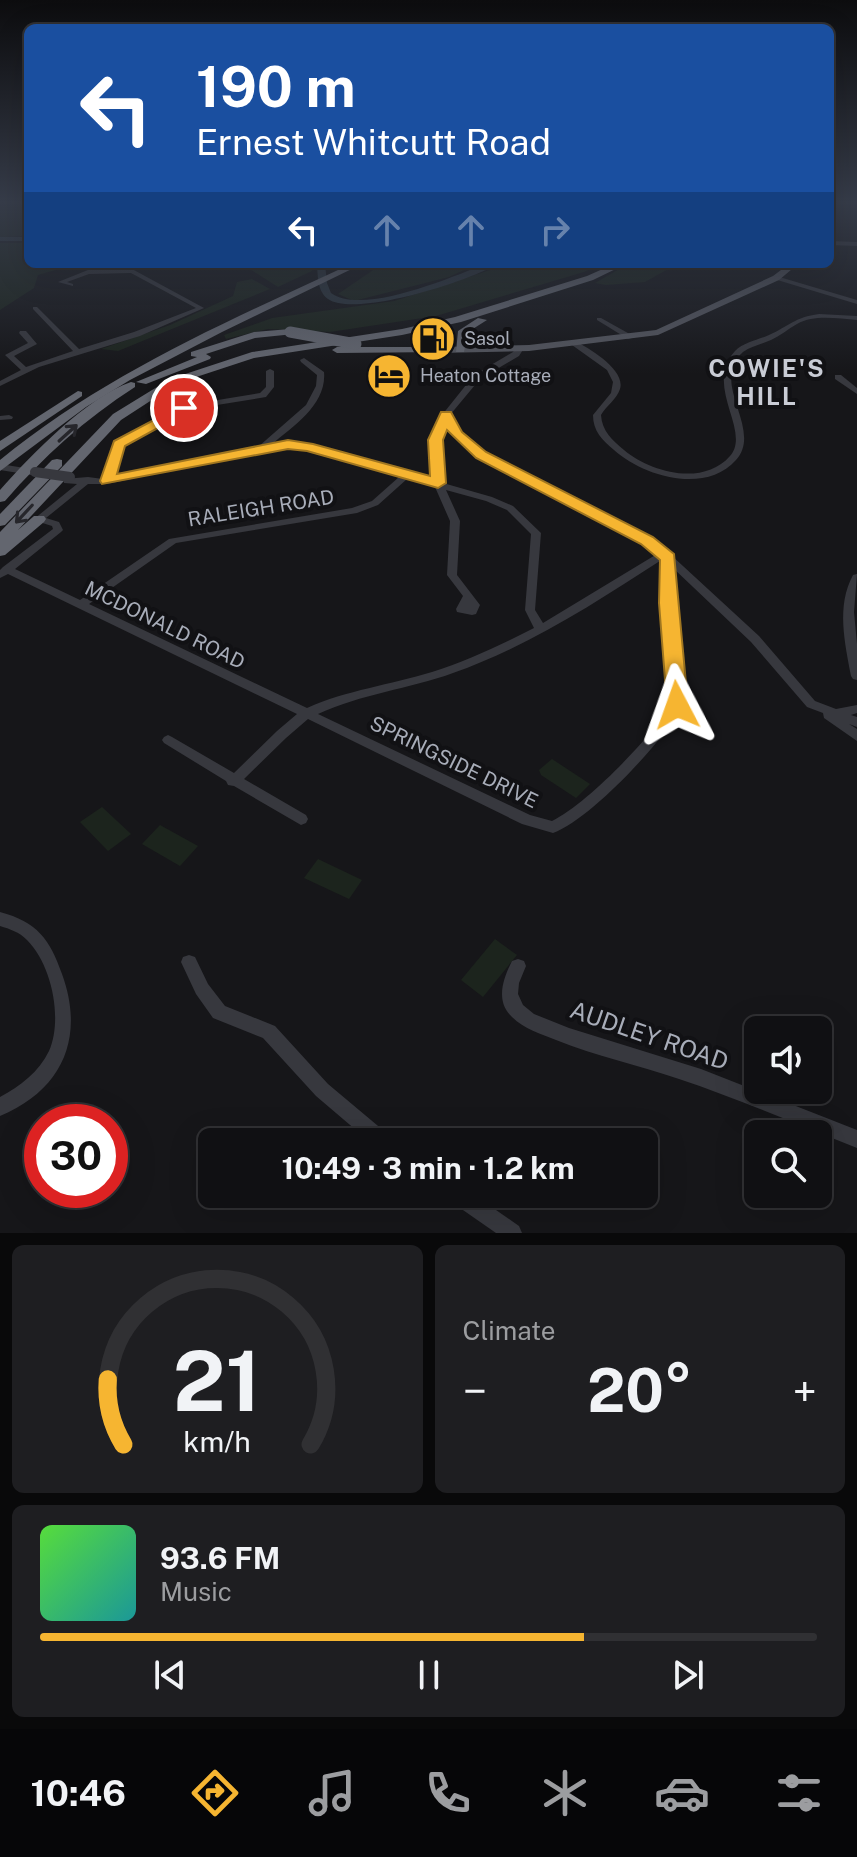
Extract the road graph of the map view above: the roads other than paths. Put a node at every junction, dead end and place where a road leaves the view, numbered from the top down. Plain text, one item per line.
1 (334, 268) edge
2 (349, 268) edge
3 (601, 268) edge
4 (612, 268) edge
5 (789, 268) edge
6 (776, 278) junction
7 (71, 285) dead end
8 (557, 289) junction
9 (278, 298) junction
10 (857, 302) edge
11 (35, 308) dead end
12 (599, 319) dead end
13 (852, 321) edge
14 (392, 328) junction
15 (23, 333) dead end
16 (631, 337) junction
17 (575, 343) junction
18 (520, 348) junction
19 (438, 349) junction
20 (460, 349) junction
21 (78, 352) junction
22 (304, 360) dead end
23 (25, 370) junction
24 (270, 371) dead end
25 (838, 377) dead end
26 (0, 384) edge
27 (857, 392) edge
28 (113, 398) junction
29 (446, 415) junction
30 (117, 417) junction
31 (0, 447) edge
32 (261, 449) junction
33 (2, 467) edge
34 (28, 473) junction
35 (406, 475) junction
36 (110, 479) junction
37 (87, 481) junction
38 (438, 483) junction
39 (0, 498) edge
40 (39, 519) junction
41 (0, 522) edge
42 (0, 540) edge
43 (0, 552) edge
44 (666, 556) junction
45 (4, 572) edge
46 (857, 577) edge
47 (467, 598) dead end
48 (80, 605) junction
49 (541, 630) junction
50 (857, 676) edge
51 (857, 709) edge
52 (826, 712) junction
53 (307, 713) junction
54 (857, 722) edge
55 (857, 736) edge
56 (168, 740) dead end
57 (233, 781) junction
58 (301, 819) dead end
59 (0, 919) edge
60 (189, 962) dead end
61 (518, 966) dead end
62 (0, 1107) edge
63 (367, 1128) edge
64 (857, 1139) edge
65 (477, 1208) edge
66 (512, 1233) edge

1 - 9 highway
2 - 9 highway
3 - 14 highway
4 - 8 highway
5 - 6 main road
6 - 10 street
6 - 16 main road
7 - 21 street
8 - 20 highway
8 - 30 highway
9 - 31 highway
9 - 33 highway
11 - 21 street
12 - 16 street
13 - 17 street
14 - 28 highway
14 - 41 highway
15 - 23 street
16 - 17 main road
17 - 18 main road
18 - 20 main road
18 - 29 street
19 - 20 main road
19 - 28 highway, bridge
19 - 30 highway
21 - 23 street
22 - 32 street
23 - 26 street
24 - 36 street
25 - 27 street
34 -> 28 highway
29 - 38 street
29 - 44 street
30 -> 42 highway
32 - 35 street
32 - 36 street
33 - 34 street
34 - 37 street, bridge
34 - 39 highway
35 - 38 street
35 - 48 street, RALEIGH ROAD
36 - 37 street
37 - 40 street
38 - 47 street
38 - 49 street
40 - 43 highway
40 - 45 street
44 - 49 street
44 - 52 street
44 - 53 street, SPRINGSIDE DRIVE
45 - 48 street, MCDONALD ROAD
46 - 50 street
48 - 53 street, MCDONALD ROAD
49 - 53 street
51 - 52 street
52 - 54 street
52 - 55 street
53 - 57 street
56 - 57 street
57 - 58 street
59 - 62 street
60 - 63 street
61 - 64 street, AUDLEY ROAD
65 - 66 street

